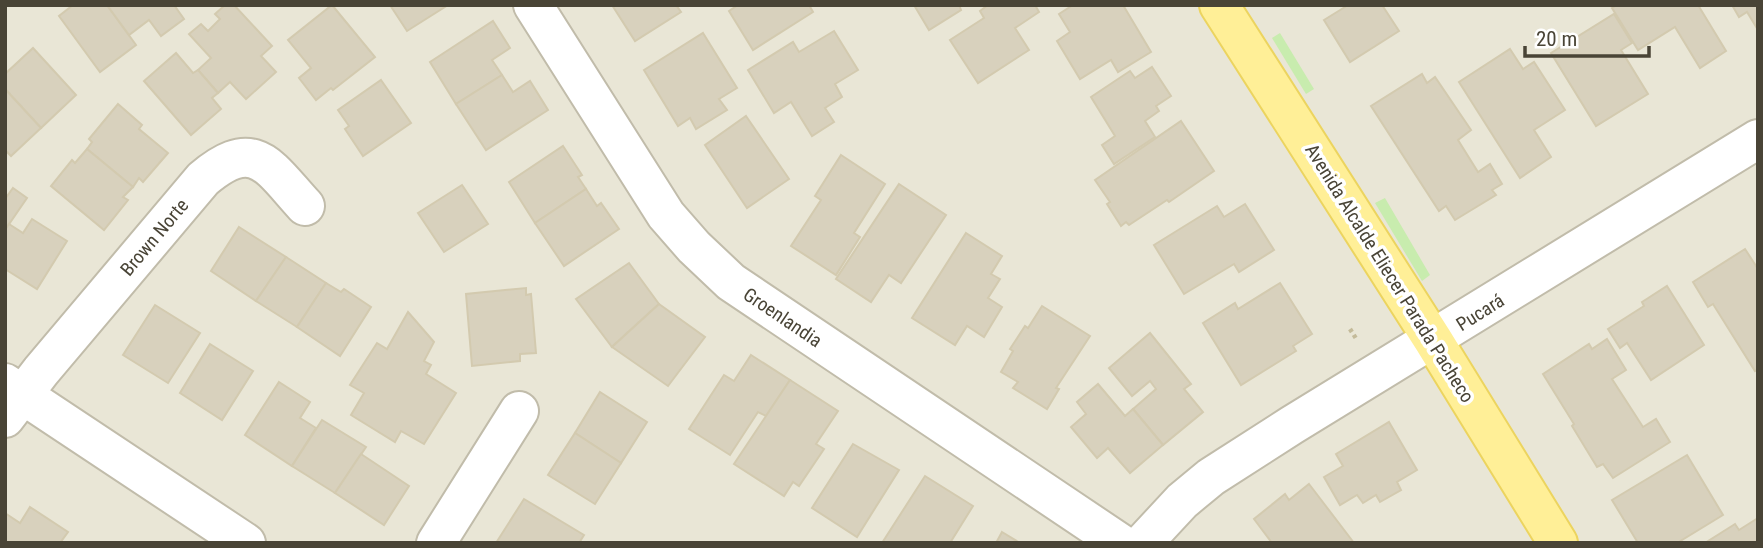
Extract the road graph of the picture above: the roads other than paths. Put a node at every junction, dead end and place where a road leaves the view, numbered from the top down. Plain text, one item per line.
1 (533, 5) edge
2 (1219, 5) edge
3 (1758, 139) edge
4 (305, 206) dead end
5 (1433, 340) junction
6 (11, 398) edge
7 (519, 411) dead end
8 (224, 537) edge
9 (436, 543) edge
10 (1120, 543) edge
11 (1143, 543) edge
12 (1558, 543) edge

1 - 10 street, Groenlandia
2 - 5 main road, Avenida Alcalde Eliecer Parada Pacheco
3 - 5 street, Pucará
4 - 6 street, Brown Norte
5 - 11 street, Pucará
5 - 12 main road, Avenida Alcalde Eliecer Parada Pacheco
6 - 8 street, Brown Norte
7 - 9 street

